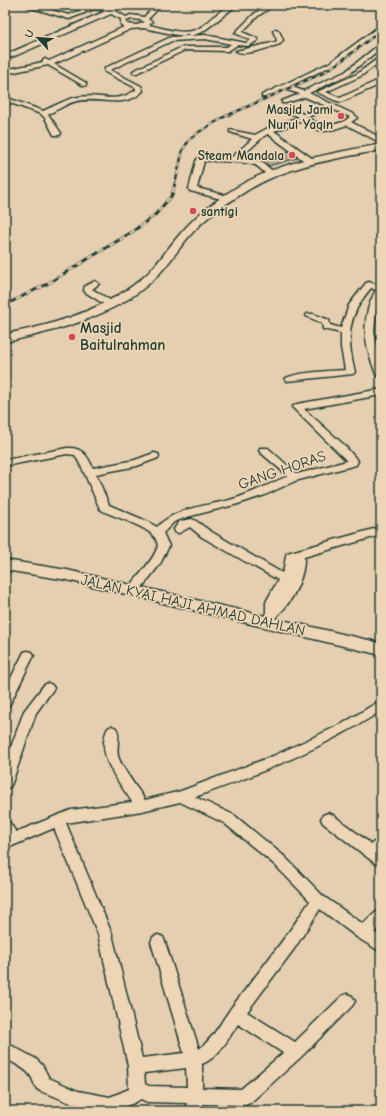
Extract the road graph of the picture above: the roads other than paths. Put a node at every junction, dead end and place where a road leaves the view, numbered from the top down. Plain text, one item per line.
1 (25, 5) edge
2 (118, 5) edge
3 (159, 5) edge
4 (234, 5) edge
5 (272, 5) edge
6 (110, 12) junction
7 (142, 12) dead end
8 (73, 16) junction
9 (137, 17) junction
10 (145, 22) junction
11 (126, 23) junction
12 (381, 26) edge
13 (276, 31) dead end
14 (236, 43) junction
15 (381, 45) edge
16 (228, 49) junction
17 (5, 56) edge
18 (381, 58) edge
19 (47, 61) junction
20 (6, 68) edge
21 (135, 72) dead end
22 (347, 73) junction
23 (370, 76) edge
24 (381, 81) edge
25 (84, 84) dead end
26 (285, 87) junction
27 (304, 94) junction
28 (264, 96) dead end
29 (5, 99) edge
30 (284, 102) dead end
31 (333, 106) junction
32 (286, 110) dead end
33 (43, 113) junction
34 (303, 118) junction
35 (347, 123) junction
36 (268, 130) junction
37 (232, 131) dead end
38 (57, 133) dead end
39 (257, 138) junction
40 (381, 141) edge
41 (381, 147) edge
42 (233, 160) junction
43 (310, 161) junction
44 (271, 174) junction
45 (229, 199) junction
46 (95, 284) dead end
47 (381, 289) edge
48 (110, 304) junction
49 (350, 309) junction
50 (370, 313) junction
51 (310, 316) dead end
52 (344, 331) junction
53 (5, 338) edge
54 (381, 375) edge
55 (290, 379) dead end
56 (381, 392) edge
57 (264, 450) dead end
58 (154, 456) dead end
59 (5, 463) edge
60 (88, 472) junction
61 (296, 478) junction
62 (179, 529) dead end
63 (381, 531) edge
64 (157, 533) junction
65 (5, 565) edge
66 (289, 581) junction
67 (133, 591) junction
68 (270, 617) junction
69 (379, 646) edge
70 (28, 655) dead end
71 (48, 688) dead end
72 (5, 703) edge
73 (381, 705) edge
74 (112, 731) dead end
75 (5, 783) edge
76 (181, 796) junction
77 (142, 806) junction
78 (58, 820) junction
79 (328, 820) dead end
80 (5, 827) edge
81 (9, 841) edge
82 (378, 852) edge
83 (318, 900) junction
84 (381, 916) edge
85 (363, 933) junction
86 (158, 942) dead end
87 (381, 945) edge
88 (347, 1001) dead end
89 (236, 1014) junction
90 (5, 1050) edge
91 (296, 1052) junction
92 (194, 1059) junction
93 (136, 1066) junction
94 (137, 1088) junction
95 (195, 1104) edge

1 - 8 street
2 - 6 street
3 - 10 street
4 - 10 street
5 - 14 street
6 - 8 street
6 - 11 street
6 - 17 street
7 - 9 street
8 - 17 street
9 - 10 street
9 - 11 street
10 - 11 street
11 - 19 street
12 - 26 street
13 - 16 street
14 - 16 street
14 - 33 street
15 - 22 street
16 - 21 street
18 - 23 street
19 - 20 street
19 - 25 street
22 - 23 street
22 - 27 street
23 - 24 street
26 - 27 street
26 - 28 street
27 - 30 street
27 - 31 street
29 - 33 street
31 - 34 street
31 - 35 street
32 - 34 street
33 - 38 street
34 - 35 street
34 - 36 street
35 - 40 street
36 - 39 street
36 - 43 street
37 - 39 street
39 - 42 street
41 - 43 main road
42 - 44 street
42 - 45 street
43 - 44 main road
44 - 45 main road
45 - 48 main road
46 - 48 street
47 - 49 street
47 - 50 street
48 - 53 main road
49 - 50 street
49 - 52 street
50 - 54 street
51 - 52 street
52 - 55 street
56 - 61 street, GANG HORAS
57 - 61 street
58 - 60 street
59 - 60 street
60 - 64 street
61 - 64 street, GANG HORAS
62 - 66 street
63 - 66 street
64 - 67 street
65 - 67 main road, JALAN KYAI HAJI AHMAD DAHLAN
66 - 68 street
67 - 68 main road, JALAN KYAI HAJI AHMAD DAHLAN
68 - 69 main road, JALAN KYAI HAJI AHMAD DAHLAN
70 - 72 street
71 - 75 street
73 - 76 street
74 - 77 street
76 - 77 street
76 - 83 street
77 - 78 street
78 - 81 street
78 - 93 street
79 - 82 street
80 - 81 street
83 - 85 street
83 - 89 street
84 - 85 street
85 - 87 street
86 - 92 street
88 - 91 street
89 - 91 street
89 - 92 street
90 - 94 street
91 - 95 street
92 - 93 street
92 - 95 street
93 - 94 street
94 - 95 street

